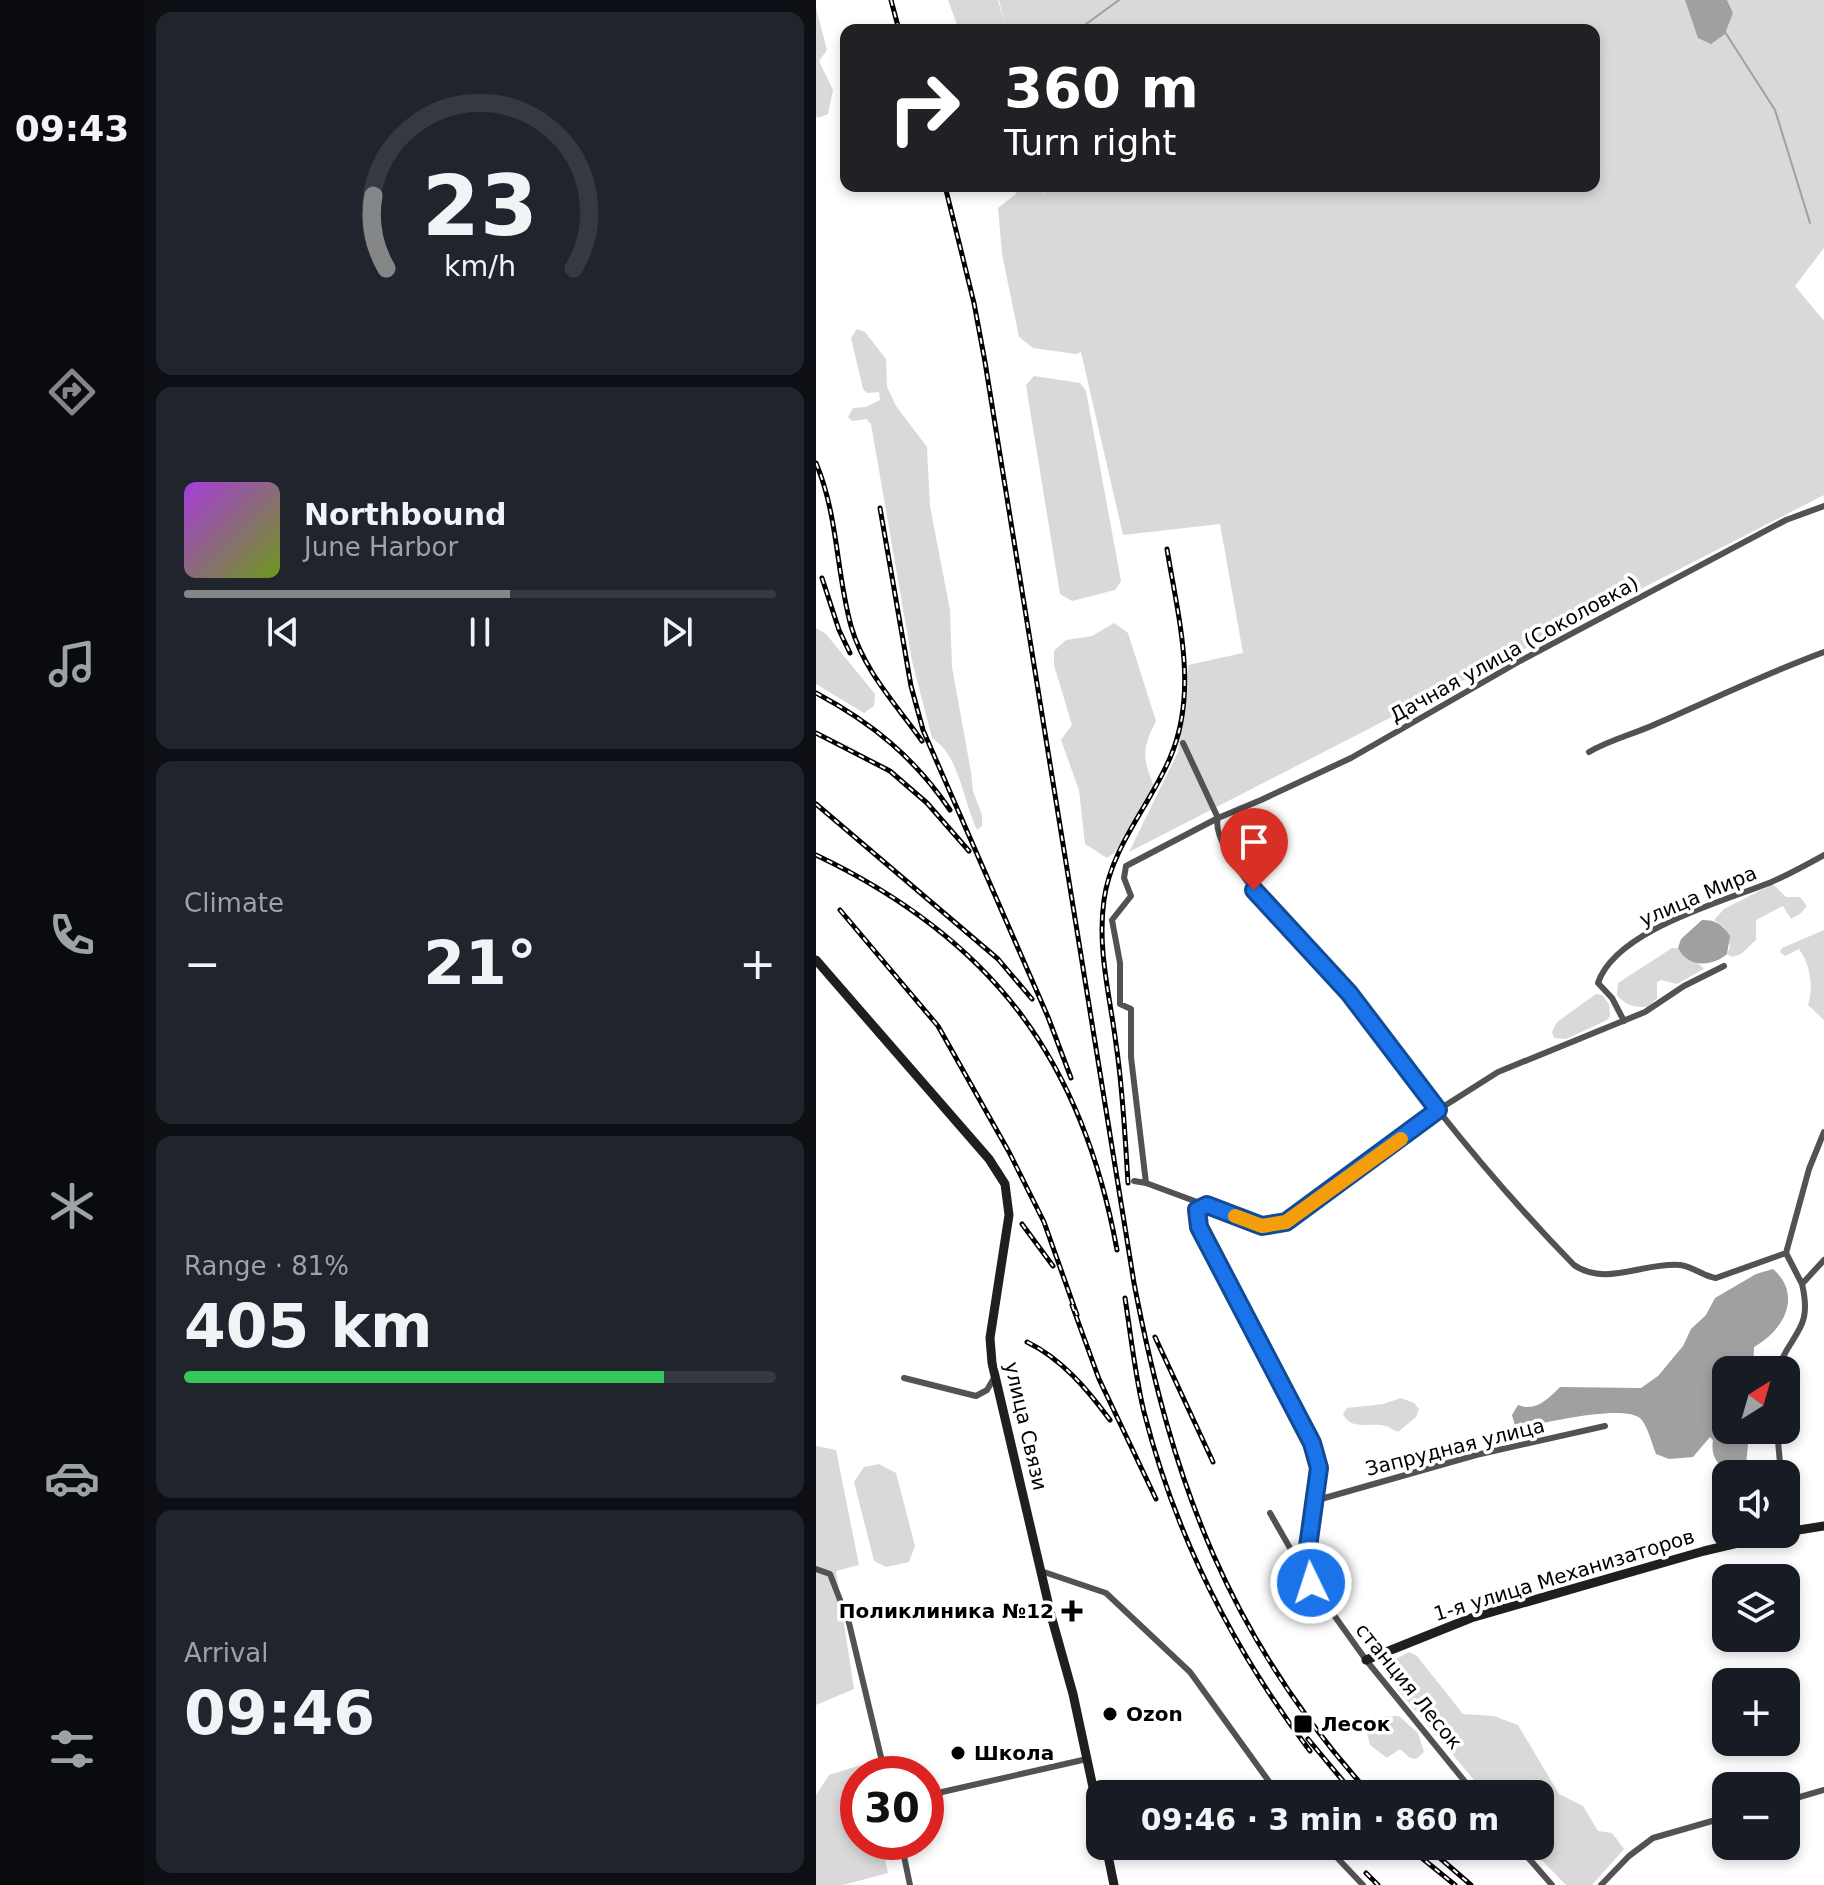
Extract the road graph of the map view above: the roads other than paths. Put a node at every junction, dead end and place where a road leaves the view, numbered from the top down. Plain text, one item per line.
1 (1824, 506) edge
2 (1824, 652) edge
3 (1183, 743) dead end
4 (1589, 752) dead end
5 (1218, 818) junction
6 (1824, 855) edge
7 (816, 960) edge
8 (1724, 966) dead end
9 (1624, 1021) junction
10 (1438, 1110) junction
11 (1824, 1132) edge
12 (1134, 1181) dead end
13 (1146, 1183) junction
14 (1207, 1205) junction
15 (1786, 1253) junction
16 (1824, 1260) edge
17 (1802, 1284) junction
18 (1782, 1356) edge
19 (996, 1376) junction
20 (904, 1378) dead end
21 (1605, 1426) dead end
22 (1314, 1501) junction
23 (1270, 1513) dead end
24 (1824, 1526) edge
25 (1800, 1529) edge
26 (1717, 1548) edge
27 (1306, 1561) junction
28 (816, 1569) edge
29 (1041, 1571) junction
30 (1366, 1660) junction
31 (881, 1756) edge
32 (1087, 1759) junction
33 (1091, 1780) edge
34 (1268, 1780) edge
35 (1464, 1780) edge
36 (1824, 1790) edge
37 (944, 1792) edge
38 (1800, 1797) edge
39 (1712, 1821) edge
40 (905, 1860) edge
41 (1109, 1860) edge
42 (1339, 1860) edge
43 (1530, 1860) edge
44 (910, 1885) edge
45 (1114, 1885) edge
46 (1363, 1885) edge
47 (1552, 1885) edge
48 (1601, 1885) edge

1 - 5 street, Дачная улица (Соколовка)
2 - 4 street
3 - 5 street
5 - 10 street
5 - 13 street, Дачная улица (Соколовка)
6 - 9 street, улица Мира
7 - 19 street, улица Связи
8 - 9 street
9 - 10 street
10 - 14 street
10 - 15 street
11 - 15 street
12 - 13 street
13 - 14 street
14 - 22 street
15 - 17 street
16 - 17 street
17 - 18 street
19 - 20 street
19 - 29 street, улица Связи
21 - 22 street, Запрудная улица
22 - 27 street
23 - 27 street
24 - 25 street
26 - 30 street, 1-я улица Механизаторов
27 - 30 street, станция Лесок
28 - 31 street
29 - 32 street, улица Связи
29 - 34 street
30 - 35 street, станция Лесок
32 - 33 street, улица Связи
32 - 37 street
36 - 38 street
39 - 48 street
40 - 44 street
41 - 45 street
42 - 46 street
43 - 47 street

